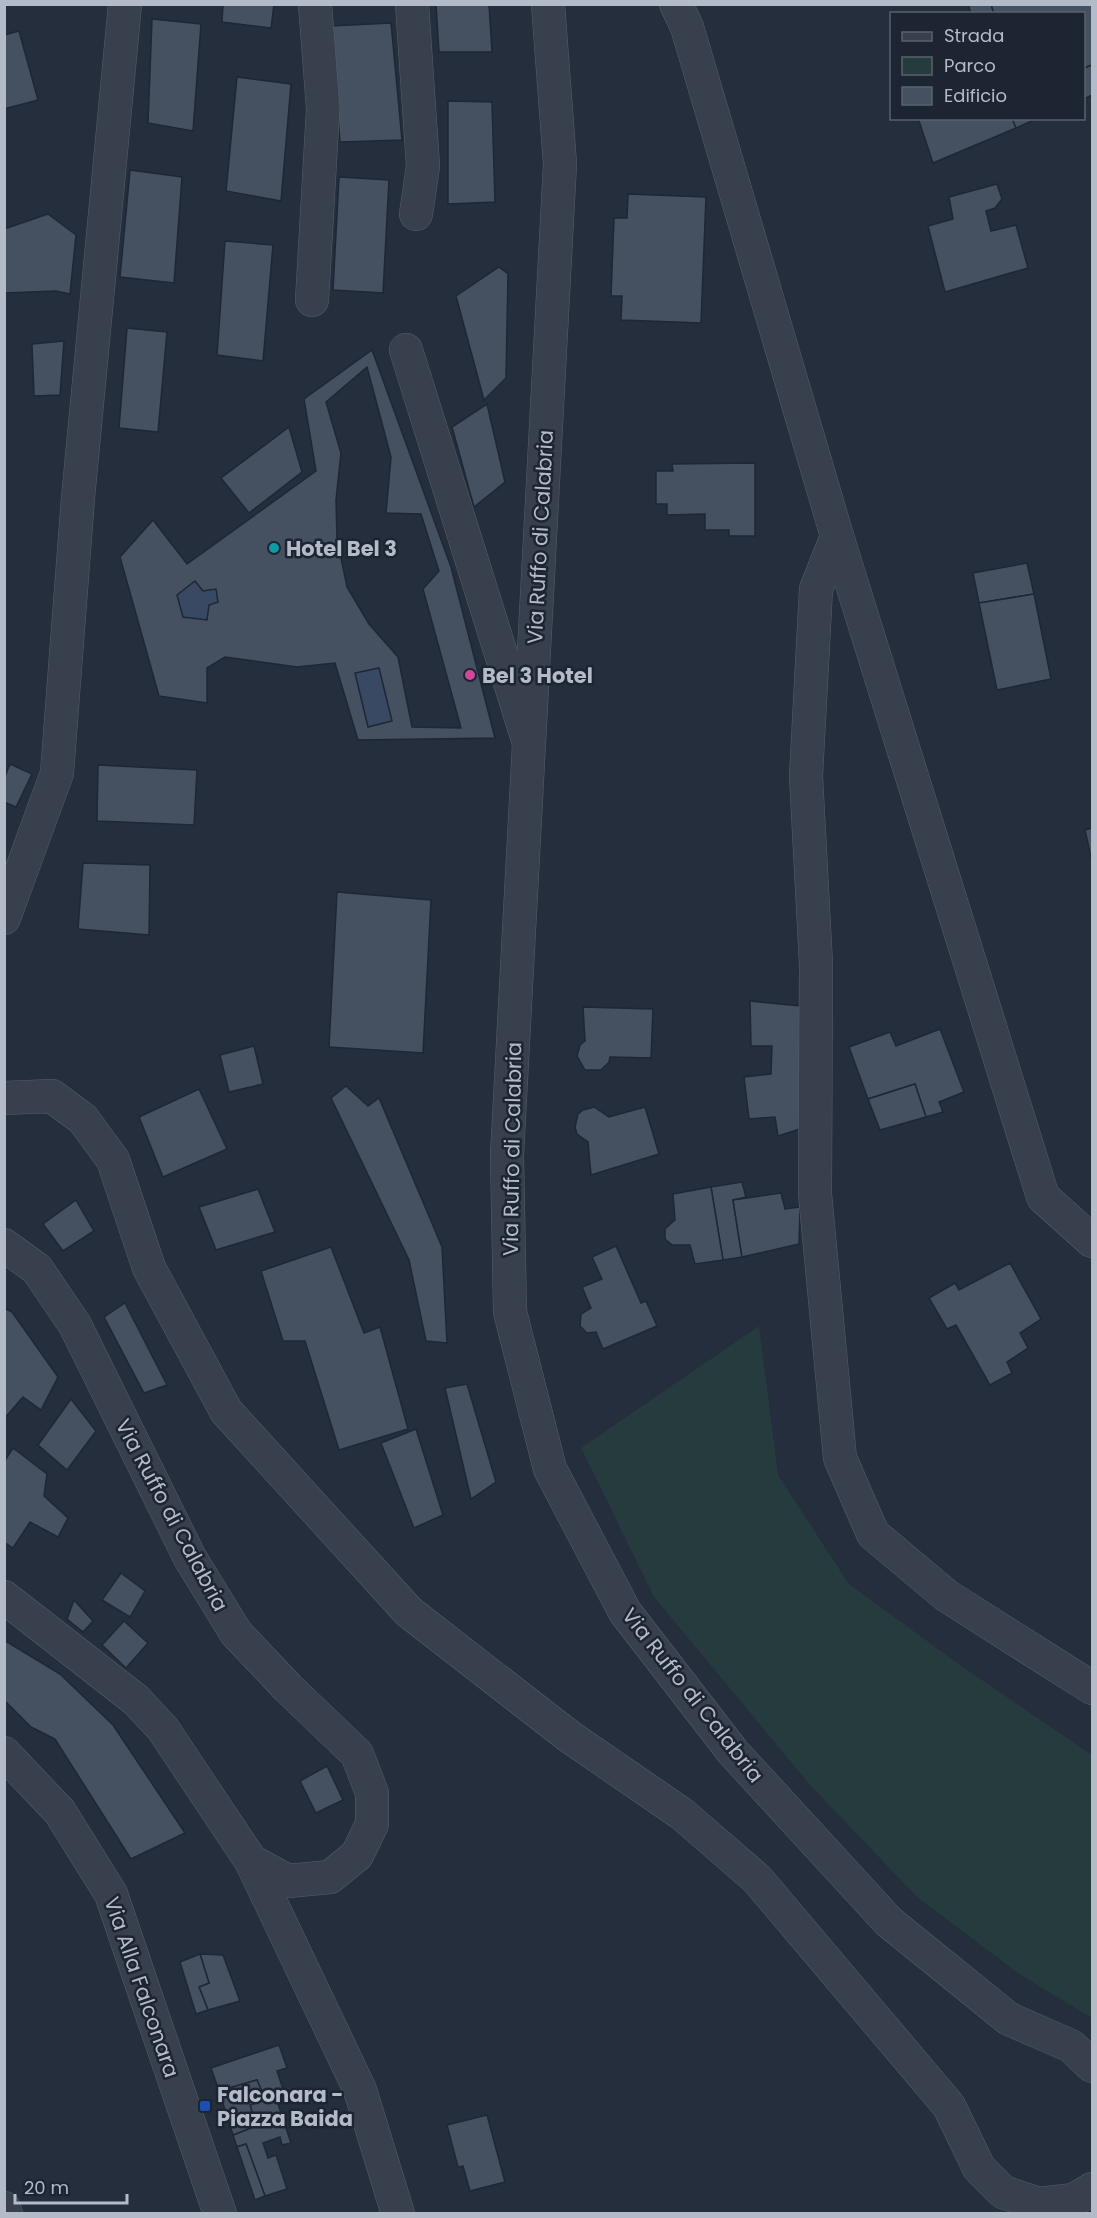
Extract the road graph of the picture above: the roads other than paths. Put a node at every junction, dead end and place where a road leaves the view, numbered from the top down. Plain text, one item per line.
1 (125, 4) edge
2 (315, 4) edge
3 (412, 4) edge
4 (548, 4) edge
5 (676, 4) edge
6 (416, 214) dead end
7 (312, 300) dead end
8 (406, 350) dead end
9 (837, 536) junction
10 (529, 745) junction
11 (4, 918) edge
12 (5, 1096) edge
13 (1092, 1241) edge
14 (4, 1245) edge
15 (4, 1597) edge
16 (1092, 1688) edge
17 (4, 1753) edge
18 (251, 1861) junction
19 (1092, 2066) edge
20 (1092, 2188) edge
21 (4, 2208) edge
22 (6, 2214) edge
23 (220, 2214) edge
24 (398, 2214) edge

1 - 11 street
2 - 7 street
3 - 6 street
4 - 10 street, Via Ruffo di Calabria
5 - 9 street
8 - 10 street
9 - 13 street
9 - 16 street
10 - 19 street, Via Ruffo di Calabria
12 - 20 street
14 - 18 street, Via Ruffo di Calabria
15 - 18 street, Via Ruffo di Calabria
17 - 23 street, Via Alla Falconara
18 - 24 street
21 - 22 street

